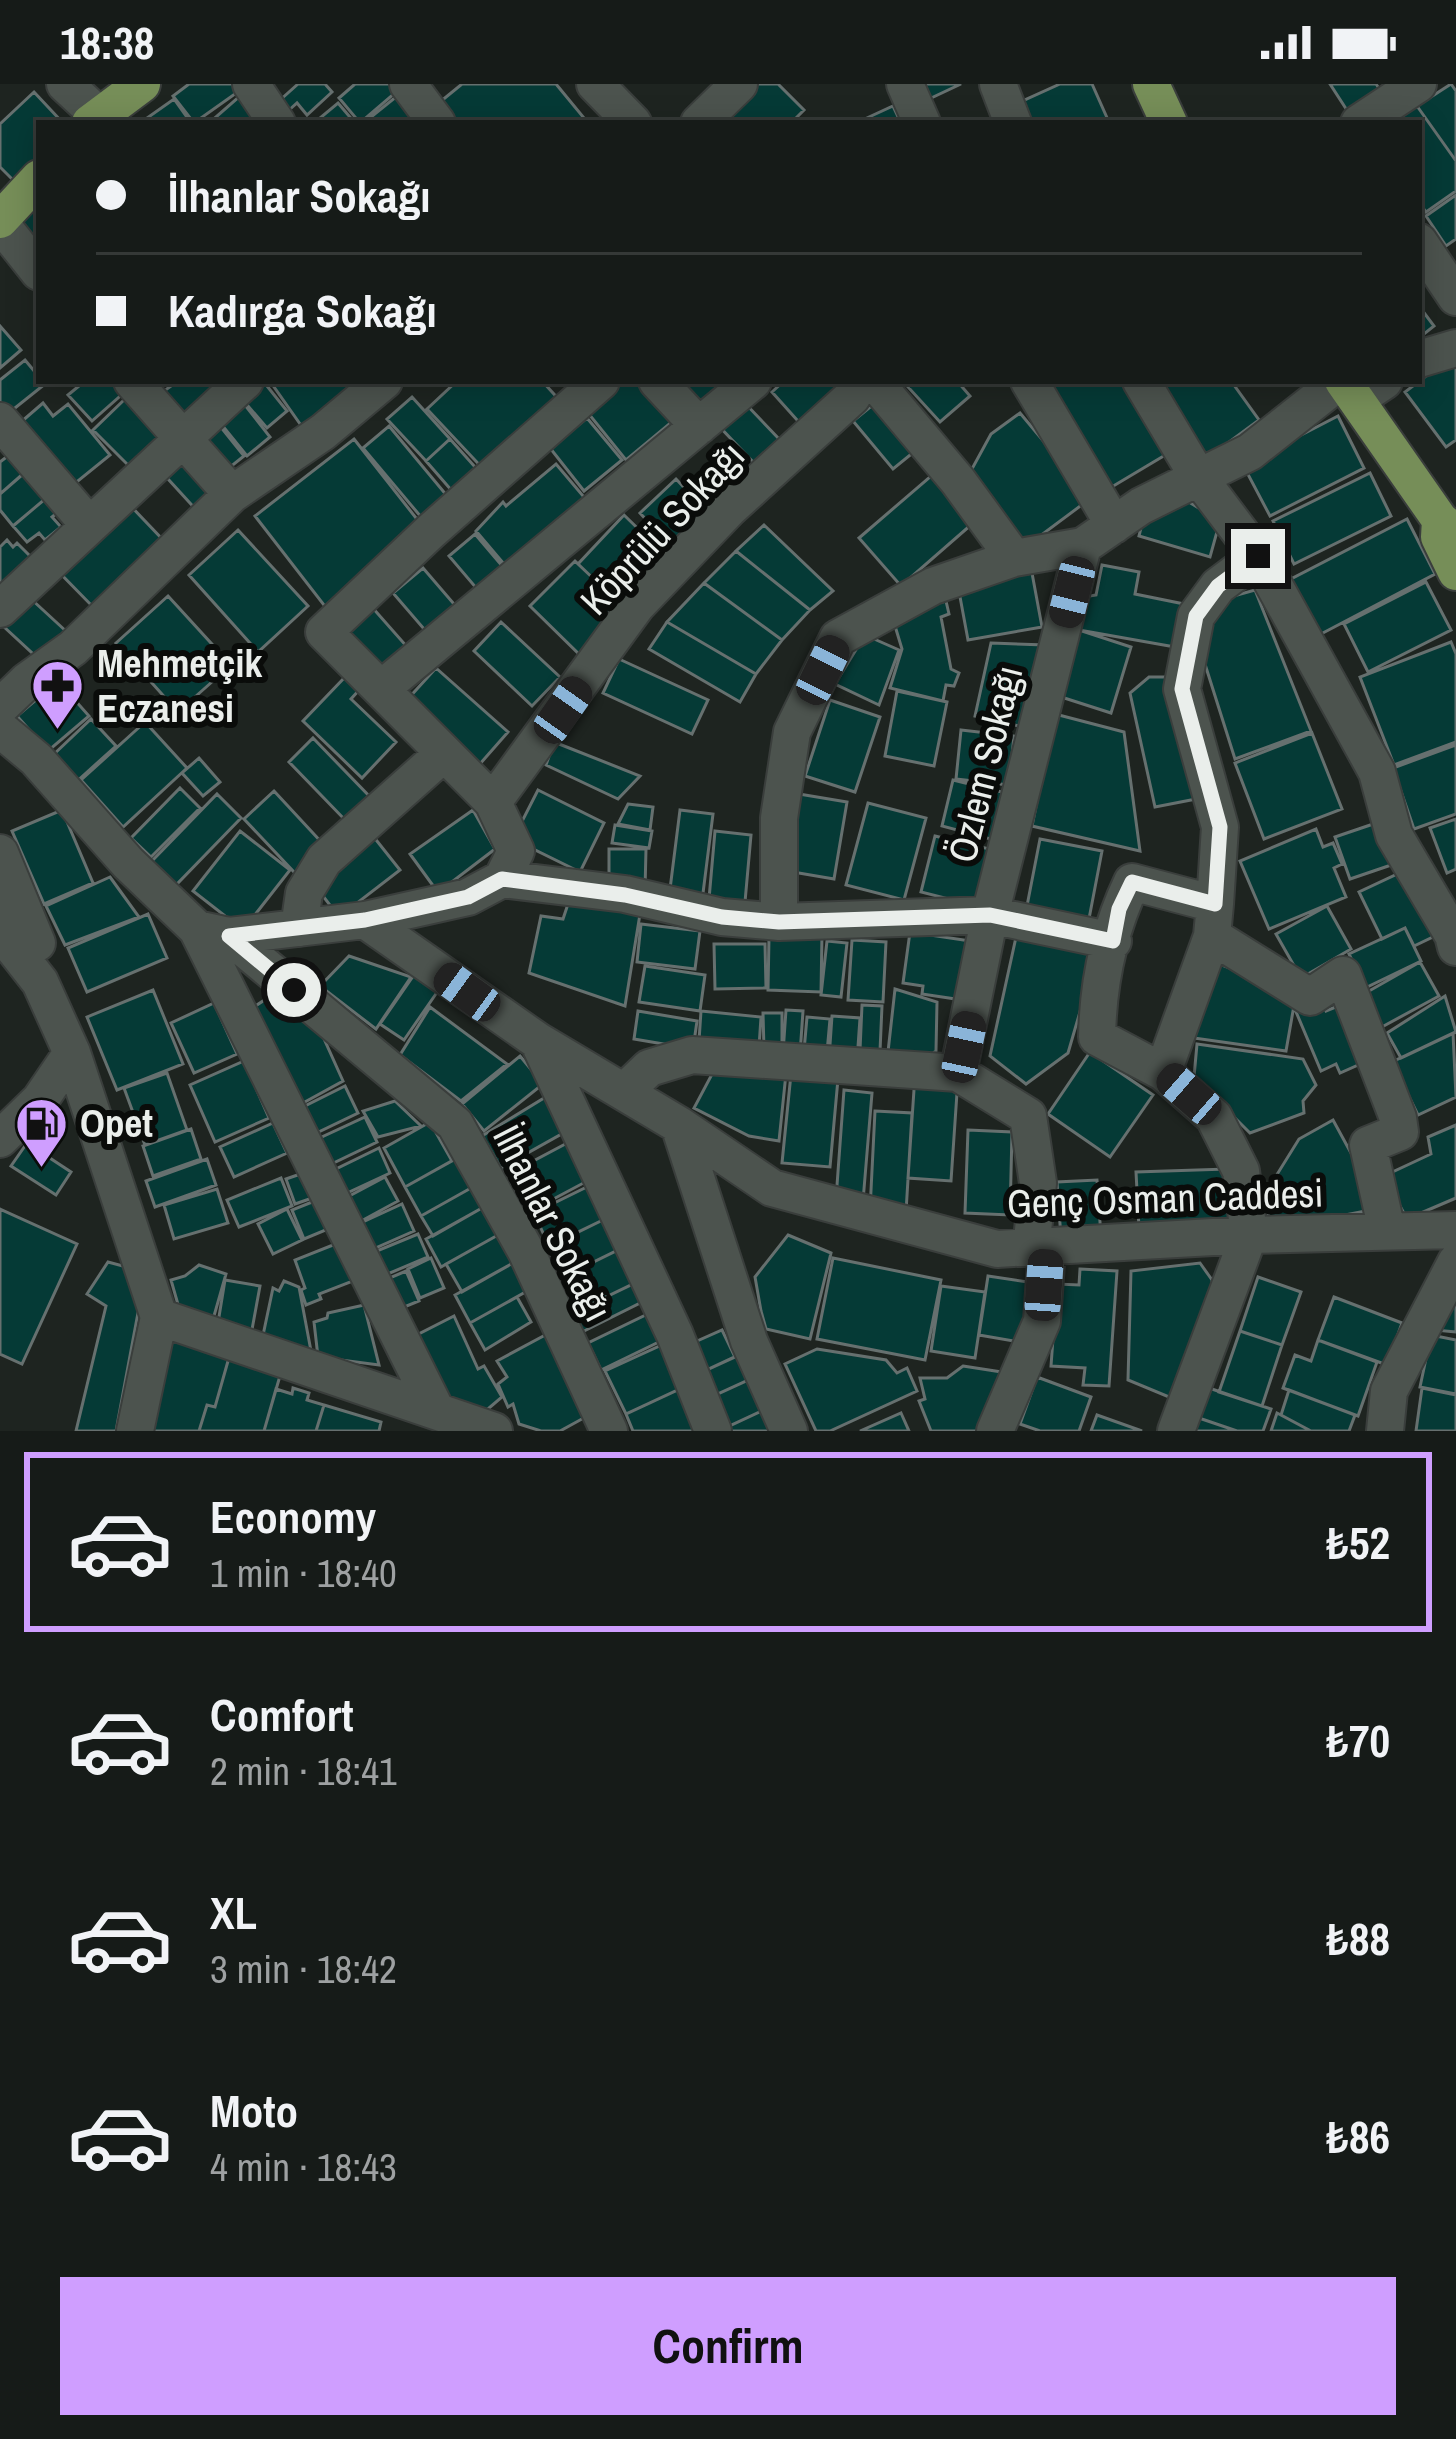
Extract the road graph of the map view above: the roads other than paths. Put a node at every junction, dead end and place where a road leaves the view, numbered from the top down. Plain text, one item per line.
1 (65, 84) edge
2 (142, 84) edge
3 (251, 84) edge
4 (408, 84) edge
5 (740, 84) edge
6 (905, 84) edge
7 (998, 84) edge
8 (1418, 84) edge
9 (99, 120) edge
10 (275, 120) edge
11 (435, 120) edge
12 (702, 120) edge
13 (921, 120) edge
14 (1012, 120) edge
15 (1364, 120) edge
16 (36, 181) edge
17 (0, 222) edge
18 (1422, 246) edge
19 (36, 268) edge
20 (1456, 297) edge
21 (1456, 348) edge
22 (1422, 358) edge
23 (135, 384) edge
24 (242, 384) edge
25 (380, 384) edge
26 (598, 384) edge
27 (660, 384) edge
28 (749, 384) edge
29 (860, 384) edge
30 (877, 384) edge
31 (1031, 384) edge
32 (1143, 384) edge
33 (1356, 385) edge
34 (0, 421) edge
35 (699, 425) junction
36 (182, 436) junction
37 (1196, 476) junction
38 (232, 494) junction
39 (1451, 522) edge
40 (89, 525) junction
41 (1114, 525) junction
42 (1083, 547) junction
43 (1258, 556) junction
44 (1014, 558) junction
45 (1456, 572) edge
46 (0, 609) edge
47 (381, 689) junction
48 (0, 706) edge
49 (0, 729) edge
50 (0, 754) edge
51 (443, 754) junction
52 (494, 802) junction
53 (82, 810) junction
54 (0, 853) edge
55 (502, 879) junction
56 (990, 915) junction
57 (0, 916) edge
58 (365, 920) junction
59 (1214, 920) junction
60 (779, 922) junction
61 (299, 928) junction
62 (213, 932) junction
63 (1113, 941) junction
64 (1456, 947) edge
65 (40, 982) junction
66 (538, 1041) junction
67 (72, 1053) junction
68 (958, 1072) junction
69 (1163, 1072) junction
70 (624, 1092) junction
71 (0, 1116) edge
72 (679, 1125) junction
73 (0, 1139) edge
74 (1456, 1230) edge
75 (1387, 1231) junction
76 (1249, 1235) junction
77 (1039, 1249) junction
78 (1456, 1262) edge
79 (159, 1317) junction
80 (435, 1408) junction
81 (135, 1431) edge
82 (494, 1431) edge
83 (609, 1431) edge
84 (713, 1431) edge
85 (789, 1431) edge
86 (995, 1431) edge
87 (1176, 1431) edge
88 (1385, 1431) edge

1 - 9 street
2 - 9 main road
3 - 10 street
4 - 11 street
5 - 12 street
6 - 13 street
7 - 14 street
8 - 15 street
16 - 17 main road
17 - 19 street
18 - 20 street
21 - 22 street
23 - 36 street
24 - 36 street
25 - 38 street
26 - 47 street
27 - 35 street
28 - 35 street
29 - 52 street, Köprülü Sokağı
30 - 44 street
31 - 41 street
32 - 37 street
33 - 37 street
33 - 39 main road
34 - 40 street
35 - 47 street
36 - 38 street
36 - 40 street
37 - 41 street
37 - 43 street
38 - 48 street
39 - 45 main road
40 - 46 street
41 - 42 street
42 - 44 street
42 - 56 street, Özlem Sokağı
43 - 59 street
43 - 64 street
44 - 60 street
47 - 51 street
49 - 53 street
50 - 53 street
51 - 52 street
51 - 61 street
52 - 55 street
53 - 62 street
54 - 65 street
55 - 58 street
55 - 60 street
56 - 60 street
56 - 63 street
56 - 68 street, Özlem Sokağı
57 - 65 street
58 - 61 street
58 - 66 street, Genç Osman Caddesi
59 - 63 street
59 - 69 street
59 - 75 street
61 - 62 street
62 - 80 street
62 - 83 street, İlhanlar Sokağı
63 - 69 street
65 - 67 street
66 - 70 street, Genç Osman Caddesi
66 - 84 street
67 - 71 street
67 - 73 street
67 - 79 street
68 - 70 street
68 - 77 street
69 - 76 street
70 - 72 street, Genç Osman Caddesi
72 - 77 street, Genç Osman Caddesi
72 - 85 street
74 - 75 street, Genç Osman Caddesi
75 - 76 street, Genç Osman Caddesi
76 - 77 street, Genç Osman Caddesi
76 - 87 street
77 - 86 street
78 - 88 street
79 - 80 street
79 - 81 street
80 - 82 street

